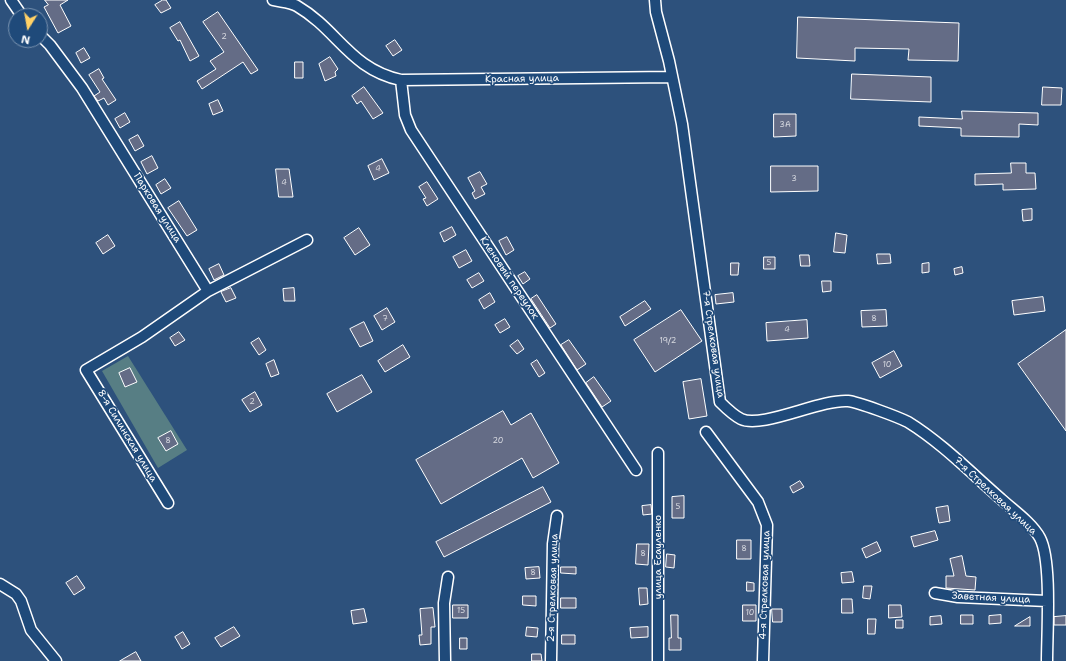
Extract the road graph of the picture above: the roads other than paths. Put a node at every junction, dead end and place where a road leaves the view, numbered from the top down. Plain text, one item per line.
1 (273, 0) edge
2 (655, 0) edge
3 (48, 43) edge
4 (672, 77) junction
5 (401, 80) junction
6 (307, 240) dead end
7 (208, 291) junction
8 (706, 432) dead end
9 (658, 453) dead end
10 (636, 470) dead end
11 (168, 503) dead end
12 (557, 516) dead end
13 (448, 577) dead end
14 (0, 584) edge
15 (936, 593) dead end
16 (1047, 601) junction
17 (56, 661) edge
18 (445, 661) edge
19 (551, 661) edge
20 (658, 661) edge
21 (763, 661) edge
22 (1047, 661) edge

1 - 5 street, Красная улица
2 - 4 street
3 - 7 street, Парковая улица
4 - 5 street, Красная улица
4 - 16 street, 7-я Стрелковая улица
5 - 10 street, Кленовый переулок
6 - 7 street
7 - 11 street, 8-я Силинская улица
8 - 21 street, 4-я Стрелковая улица
9 - 20 street, улица Есауленко
12 - 19 street, 2-я Стрелковая улица
13 - 18 street
14 - 17 street
15 - 16 street, Заветная улица
16 - 22 street, 7-я Стрелковая улица

